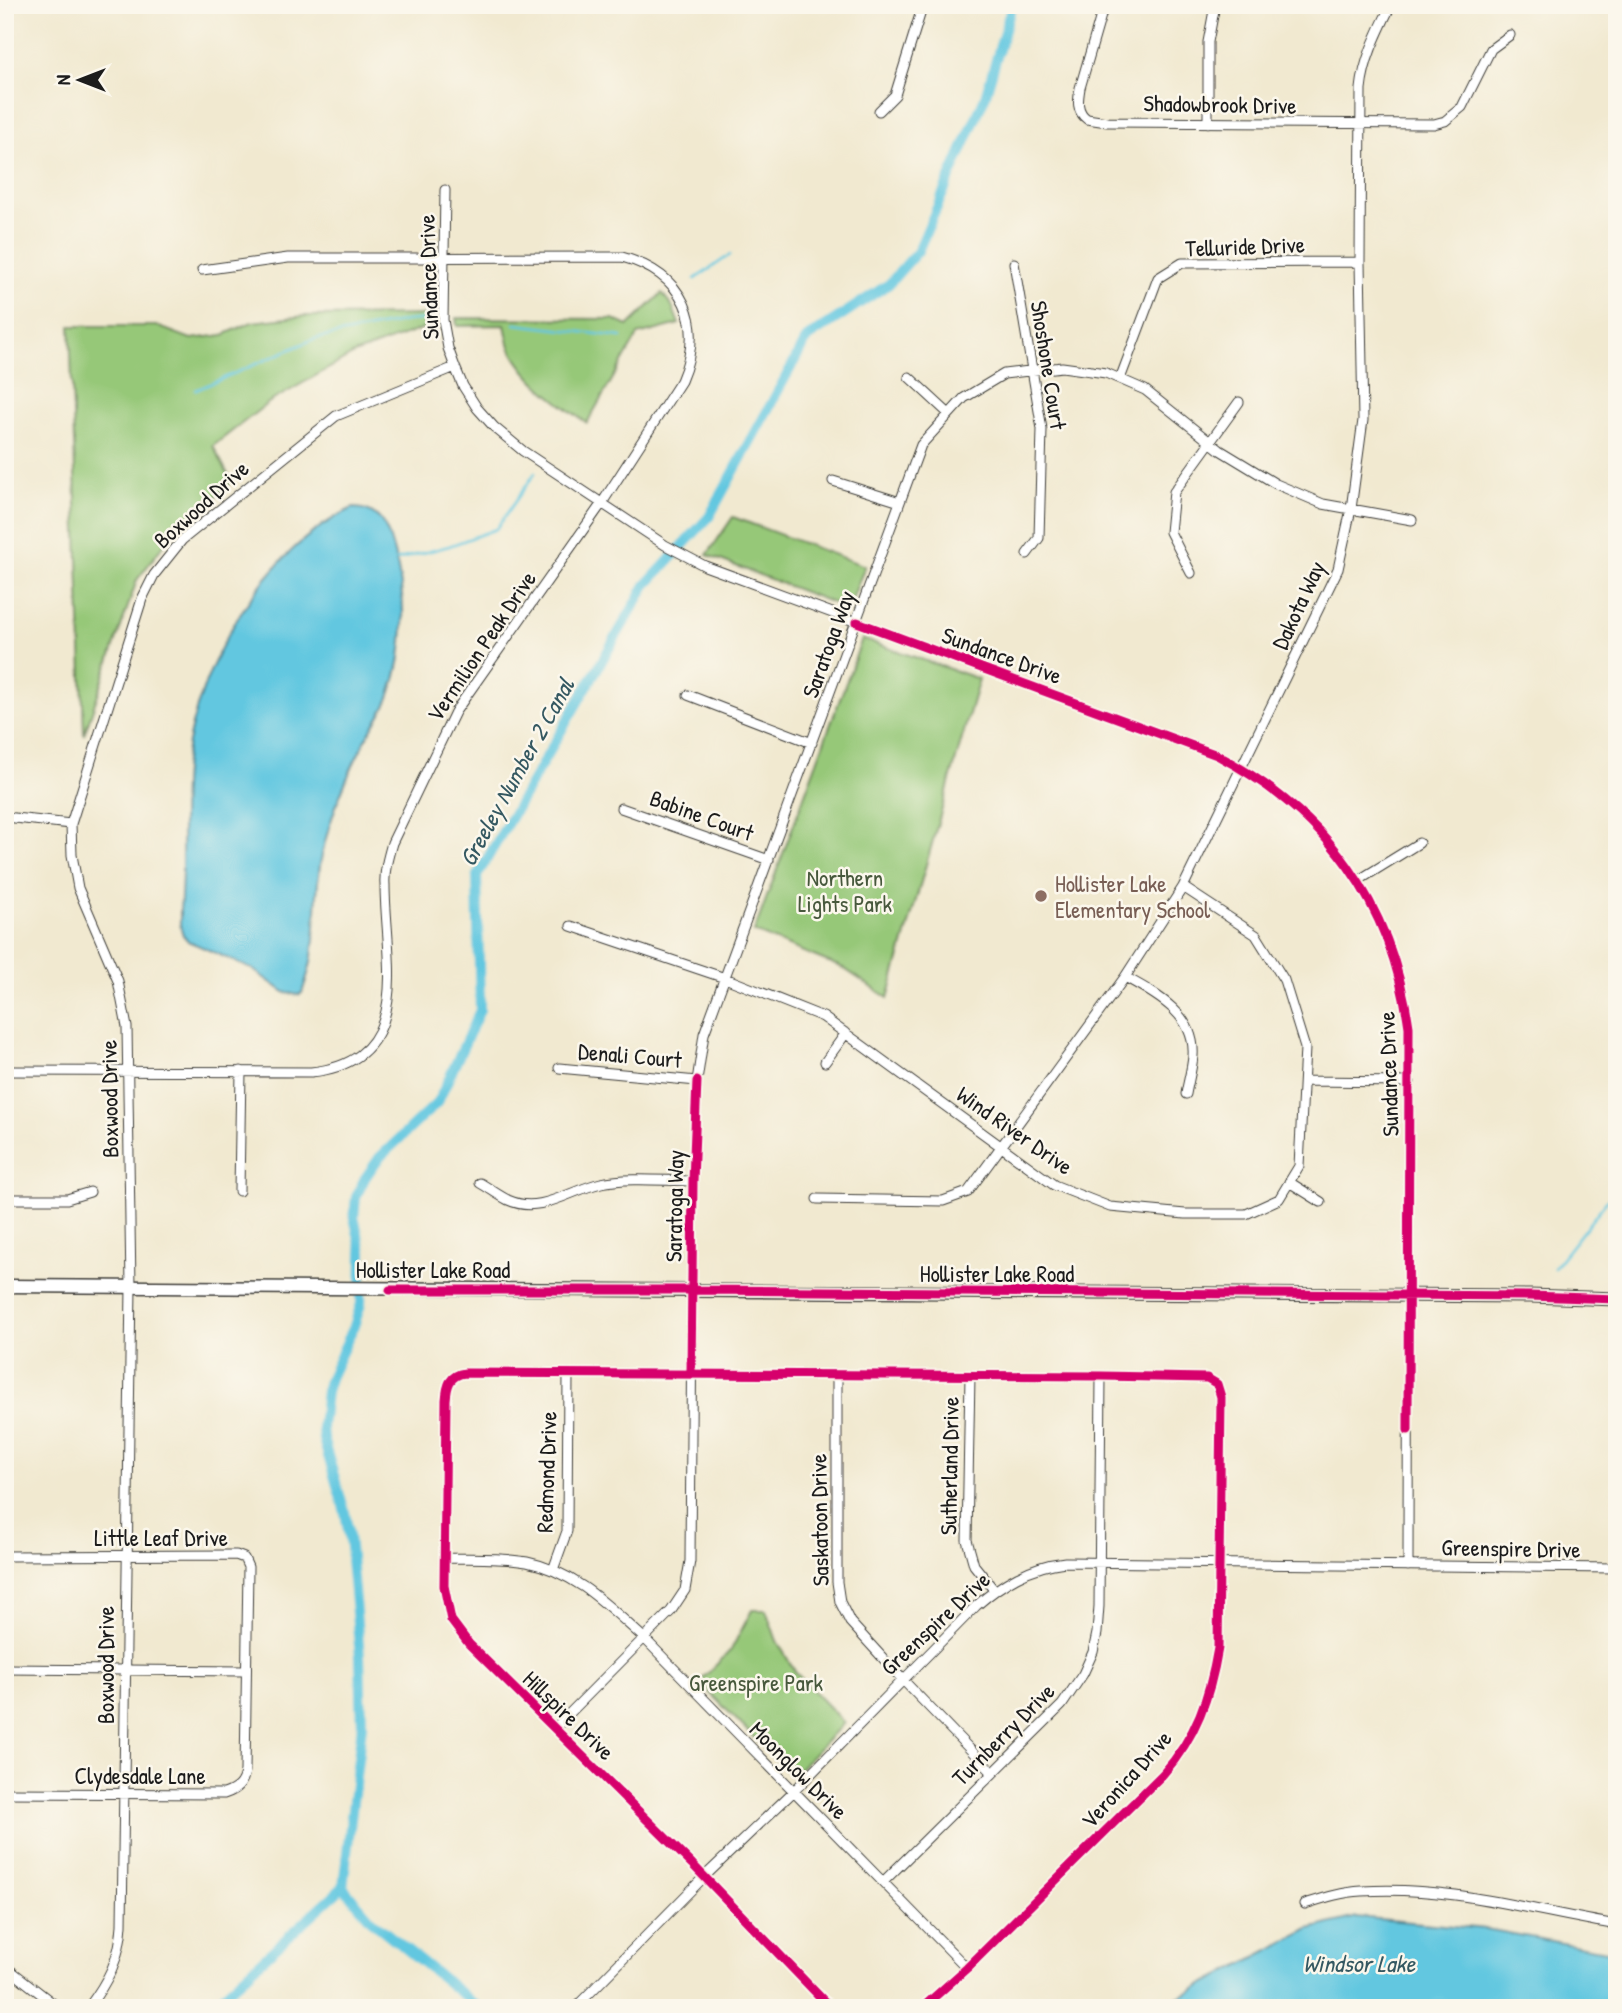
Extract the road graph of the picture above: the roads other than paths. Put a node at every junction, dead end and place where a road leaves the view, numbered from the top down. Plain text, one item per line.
1 (923, 5) edge
2 (1104, 5) edge
3 (1215, 5) edge
4 (1391, 5) edge
5 (1510, 35) dead end
6 (879, 111) dead end
7 (1208, 123) junction
8 (1360, 124) junction
9 (445, 190) dead end
10 (444, 258) junction
11 (1360, 262) junction
12 (1014, 263) dead end
13 (202, 270) dead end
14 (455, 367) junction
15 (1031, 371) junction
16 (909, 377) dead end
17 (1120, 379) junction
18 (1239, 402) dead end
19 (949, 414) junction
20 (1210, 442) junction
21 (833, 481) dead end
22 (900, 502) junction
23 (602, 503) junction
24 (1351, 509) junction
25 (1412, 520) dead end
26 (1027, 554) dead end
27 (1191, 573) dead end
28 (857, 622) junction
29 (688, 695) dead end
30 (812, 743) junction
31 (1241, 768) junction
32 (621, 807) dead end
33 (5, 817) edge
34 (71, 824) junction
35 (1419, 844) dead end
36 (769, 860) junction
37 (1359, 880) junction
38 (1183, 887) junction
39 (571, 926) dead end
40 (1125, 977) junction
41 (725, 978) junction
42 (846, 1033) junction
43 (825, 1062) dead end
44 (559, 1068) dead end
45 (128, 1069) junction
46 (5, 1071) edge
47 (241, 1071) junction
48 (697, 1081) junction
49 (1304, 1081) junction
50 (1410, 1082) junction
51 (1186, 1094) dead end
52 (1002, 1147) junction
53 (692, 1181) junction
54 (1289, 1182) junction
55 (480, 1183) dead end
56 (239, 1191) dead end
57 (90, 1192) dead end
58 (5, 1199) edge
59 (817, 1199) dead end
60 (1321, 1202) dead end
61 (5, 1286) edge
62 (131, 1287) junction
63 (692, 1290) junction
64 (1409, 1295) junction
65 (1617, 1299) edge
66 (568, 1373) junction
67 (691, 1373) junction
68 (970, 1375) junction
69 (837, 1376) junction
70 (1101, 1376) junction
71 (126, 1555) junction
72 (5, 1556) edge
73 (445, 1558) junction
74 (1100, 1563) junction
75 (1219, 1565) junction
76 (1408, 1566) junction
77 (1617, 1568) edge
78 (553, 1570) junction
79 (994, 1590) junction
80 (645, 1639) junction
81 (5, 1669) edge
82 (125, 1669) junction
83 (245, 1671) junction
84 (902, 1679) junction
85 (555, 1728) junction
86 (992, 1772) junction
87 (794, 1791) junction
88 (5, 1793) edge
89 (123, 1794) junction
90 (704, 1877) junction
91 (883, 1882) junction
92 (1305, 1904) dead end
93 (1617, 1925) edge
94 (5, 1966) edge
95 (967, 1968) junction
96 (59, 2008) edge
97 (88, 2008) edge
98 (575, 2008) edge
99 (836, 2008) edge
100 (922, 2008) edge

1 - 6 street
2 - 7 street, Shadowbrook Drive
3 - 7 street
4 - 8 street, Dakota Way
5 - 8 street, Shadowbrook Drive
7 - 8 street, Shadowbrook Drive
8 - 11 street, Dakota Way
9 - 10 street, Sundance Drive
10 - 13 street, Vermilion Peak Drive
10 - 14 street, Sundance Drive
10 - 23 street, Vermilion Peak Drive
11 - 17 street, Telluride Drive
11 - 24 street, Dakota Way
12 - 15 street, Shoshone Court
14 - 23 street, Sundance Drive
14 - 34 street, Boxwood Drive
15 - 17 street, Saratoga Way
15 - 19 street, Saratoga Way
15 - 26 street, Shoshone Court
16 - 19 street
17 - 20 street, Saratoga Way
18 - 20 street
19 - 22 street, Saratoga Way
20 - 24 street, Saratoga Way
20 - 27 street
21 - 22 street
22 - 28 street, Saratoga Way
23 - 28 street, Sundance Drive
23 - 47 street, Vermilion Peak Drive
24 - 25 street, Saratoga Way
24 - 31 street, Dakota Way
28 - 30 street, Saratoga Way
28 - 31 street, Sundance Drive
29 - 30 street
30 - 36 street, Saratoga Way
31 - 37 street, Sundance Drive
31 - 38 street, Dakota Way
32 - 36 street, Babine Court
33 - 34 street
34 - 45 street, Boxwood Drive
35 - 37 street
36 - 41 street, Saratoga Way
37 - 50 street, Sundance Drive
38 - 40 street, Dakota Way
38 - 49 street, Wind River Drive
39 - 41 street, Wind River Drive
40 - 51 street
40 - 52 street, Dakota Way
41 - 42 street, Wind River Drive
41 - 48 street, Saratoga Way
42 - 43 street
42 - 52 street, Wind River Drive
44 - 48 street, Denali Court
45 - 46 street, Vermilion Peak Drive
45 - 47 street, Vermilion Peak Drive
45 - 62 street, Boxwood Drive
47 - 56 street
48 - 53 street, Saratoga Way
49 - 50 street
49 - 54 street, Wind River Drive
50 - 64 street, Sundance Drive
52 - 54 street, Wind River Drive
52 - 59 street, Dakota Way
53 - 55 street
53 - 63 street, Saratoga Way
54 - 60 street
57 - 58 street
61 - 62 street, Hollister Lake Road
62 - 63 street, Hollister Lake Road
62 - 71 street, Boxwood Drive
63 - 64 street, Hollister Lake Road
63 - 67 street, Saratoga Way
64 - 65 street, Hollister Lake Road
64 - 76 street, Sundance Drive
66 - 67 street
66 - 73 street, Hillspire Drive
66 - 78 street, Redmond Drive
67 - 69 street
67 - 80 street, Saratoga Way
68 - 69 street
68 - 70 street
68 - 79 street, Sutherland Drive
69 - 84 street, Saskatoon Drive
70 - 74 street, Turnberry Drive
70 - 75 street, Veronica Drive
71 - 72 street, Little Leaf Drive
71 - 82 street, Boxwood Drive
71 - 83 street, Little Leaf Drive
73 - 78 street, Moonglow Drive
73 - 85 street, Hillspire Drive
74 - 75 street, Greenspire Drive
74 - 79 street, Greenspire Drive
74 - 86 street, Turnberry Drive
75 - 76 street, Greenspire Drive
75 - 95 street, Veronica Drive
76 - 77 street, Greenspire Drive
78 - 80 street, Moonglow Drive
79 - 84 street, Greenspire Drive
80 - 85 street, Saratoga Way
80 - 87 street, Moonglow Drive
81 - 82 street
82 - 83 street
82 - 89 street, Boxwood Drive
83 - 89 street, Clydesdale Lane
84 - 86 street, Saskatoon Drive
84 - 87 street, Greenspire Drive
85 - 90 street, Hillspire Drive
86 - 91 street, Turnberry Drive
87 - 90 street, Greenspire Drive
87 - 91 street, Moonglow Drive
88 - 89 street, Clydesdale Lane
89 - 97 street, Boxwood Drive
90 - 98 street, Greenspire Drive
90 - 99 street, Hillspire Drive
91 - 95 street, Moonglow Drive
92 - 93 street
94 - 96 street
95 - 100 street, Veronica Drive

